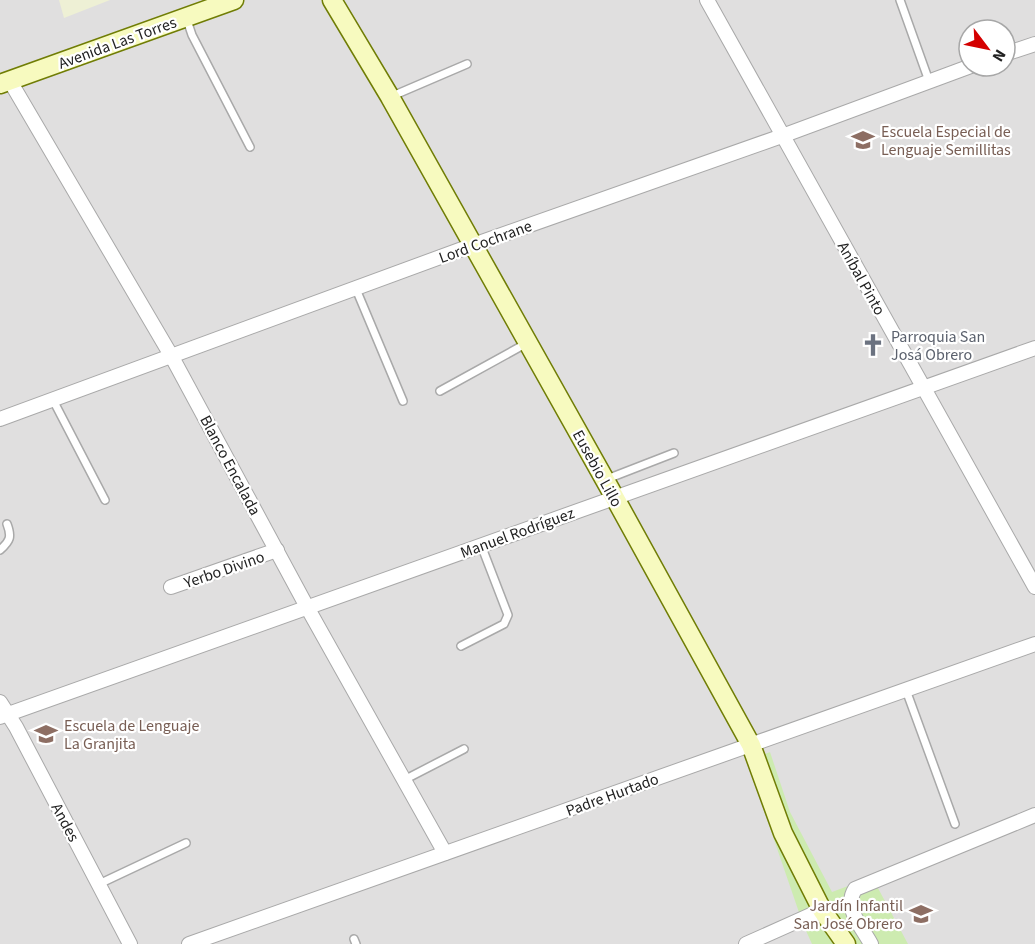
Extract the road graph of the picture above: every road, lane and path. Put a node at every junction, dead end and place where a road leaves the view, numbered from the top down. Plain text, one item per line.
1 (234, 0) edge
2 (332, 0) edge
3 (707, 0) edge
4 (900, 0) edge
5 (186, 17) junction
6 (1035, 44) edge
7 (1017, 50) edge
8 (467, 64) dead end
9 (957, 71) edge
10 (929, 81) junction
11 (5, 82) edge
12 (390, 97) junction
13 (782, 136) junction
14 (250, 147) dead end
15 (473, 245) junction
16 (356, 288) junction
17 (527, 343) junction
18 (1035, 348) edge
19 (172, 357) junction
20 (924, 387) junction
21 (440, 391) dead end
22 (53, 400) junction
23 (404, 401) dead end
24 (0, 419) edge
25 (674, 453) dead end
26 (605, 479) junction
27 (615, 498) junction
28 (105, 500) dead end
29 (7, 524) dead end
30 (481, 545) junction
31 (0, 550) edge
32 (277, 550) junction
33 (171, 587) dead end
34 (1035, 587) edge
35 (307, 607) junction
36 (1035, 644) edge
37 (461, 646) dead end
38 (906, 690) junction
39 (0, 702) edge
40 (4, 716) edge
41 (751, 745) junction
42 (464, 749) dead end
43 (404, 780) junction
44 (1035, 815) edge
45 (955, 824) dead end
46 (186, 843) dead end
47 (446, 853) junction
48 (99, 884) junction
49 (822, 910) junction
50 (130, 944) edge
51 (189, 944) edge
52 (746, 944) edge
53 (846, 944) edge
54 (871, 944) edge

1 - 5 street, Avenida Las Torres
2 - 12 street, Eusebio Lillo
3 - 13 street, Aníbal Pinto
4 - 10 lane
5 - 11 street, Avenida Las Torres
5 - 14 lane
6 - 7 street
8 - 12 lane
9 - 10 street, Lord Cochrane
10 - 13 street, Lord Cochrane
11 - 19 street, Blanco Encalada
12 - 15 street, Eusebio Lillo
13 - 15 street, Lord Cochrane
13 - 20 street, Aníbal Pinto
15 - 16 street, Lord Cochrane
15 - 17 street, Eusebio Lillo
16 - 19 street, Lord Cochrane
16 - 23 lane
17 - 21 lane
17 - 26 street, Eusebio Lillo
18 - 20 street, Manuel Rodríguez
19 - 22 street, Lord Cochrane
19 - 32 street, Blanco Encalada
20 - 27 street, Manuel Rodríguez
20 - 34 street, Aníbal Pinto
22 - 24 street, Lord Cochrane
22 - 28 lane
25 - 26 lane
26 - 27 street, Eusebio Lillo
27 - 30 street, Manuel Rodríguez
27 - 41 street, Eusebio Lillo
29 - 31 lane
30 - 35 street, Manuel Rodríguez
30 - 37 lane
32 - 33 street, Yerbo Divino
32 - 35 street, Blanco Encalada
35 - 40 street, Manuel Rodríguez
35 - 43 street, Blanco Encalada
36 - 38 street, Padre Hurtado
38 - 41 street, Padre Hurtado
38 - 45 lane
39 - 40 street, Andes
40 - 48 street, Andes
41 - 47 street, Padre Hurtado
41 - 49 street, Eusebio Lillo
42 - 43 lane
43 - 47 street, Blanco Encalada
44 - 54 street
46 - 48 lane
47 - 51 street, Padre Hurtado
48 - 50 street, Andes
49 - 52 street
49 - 53 street, Eusebio Lillo

